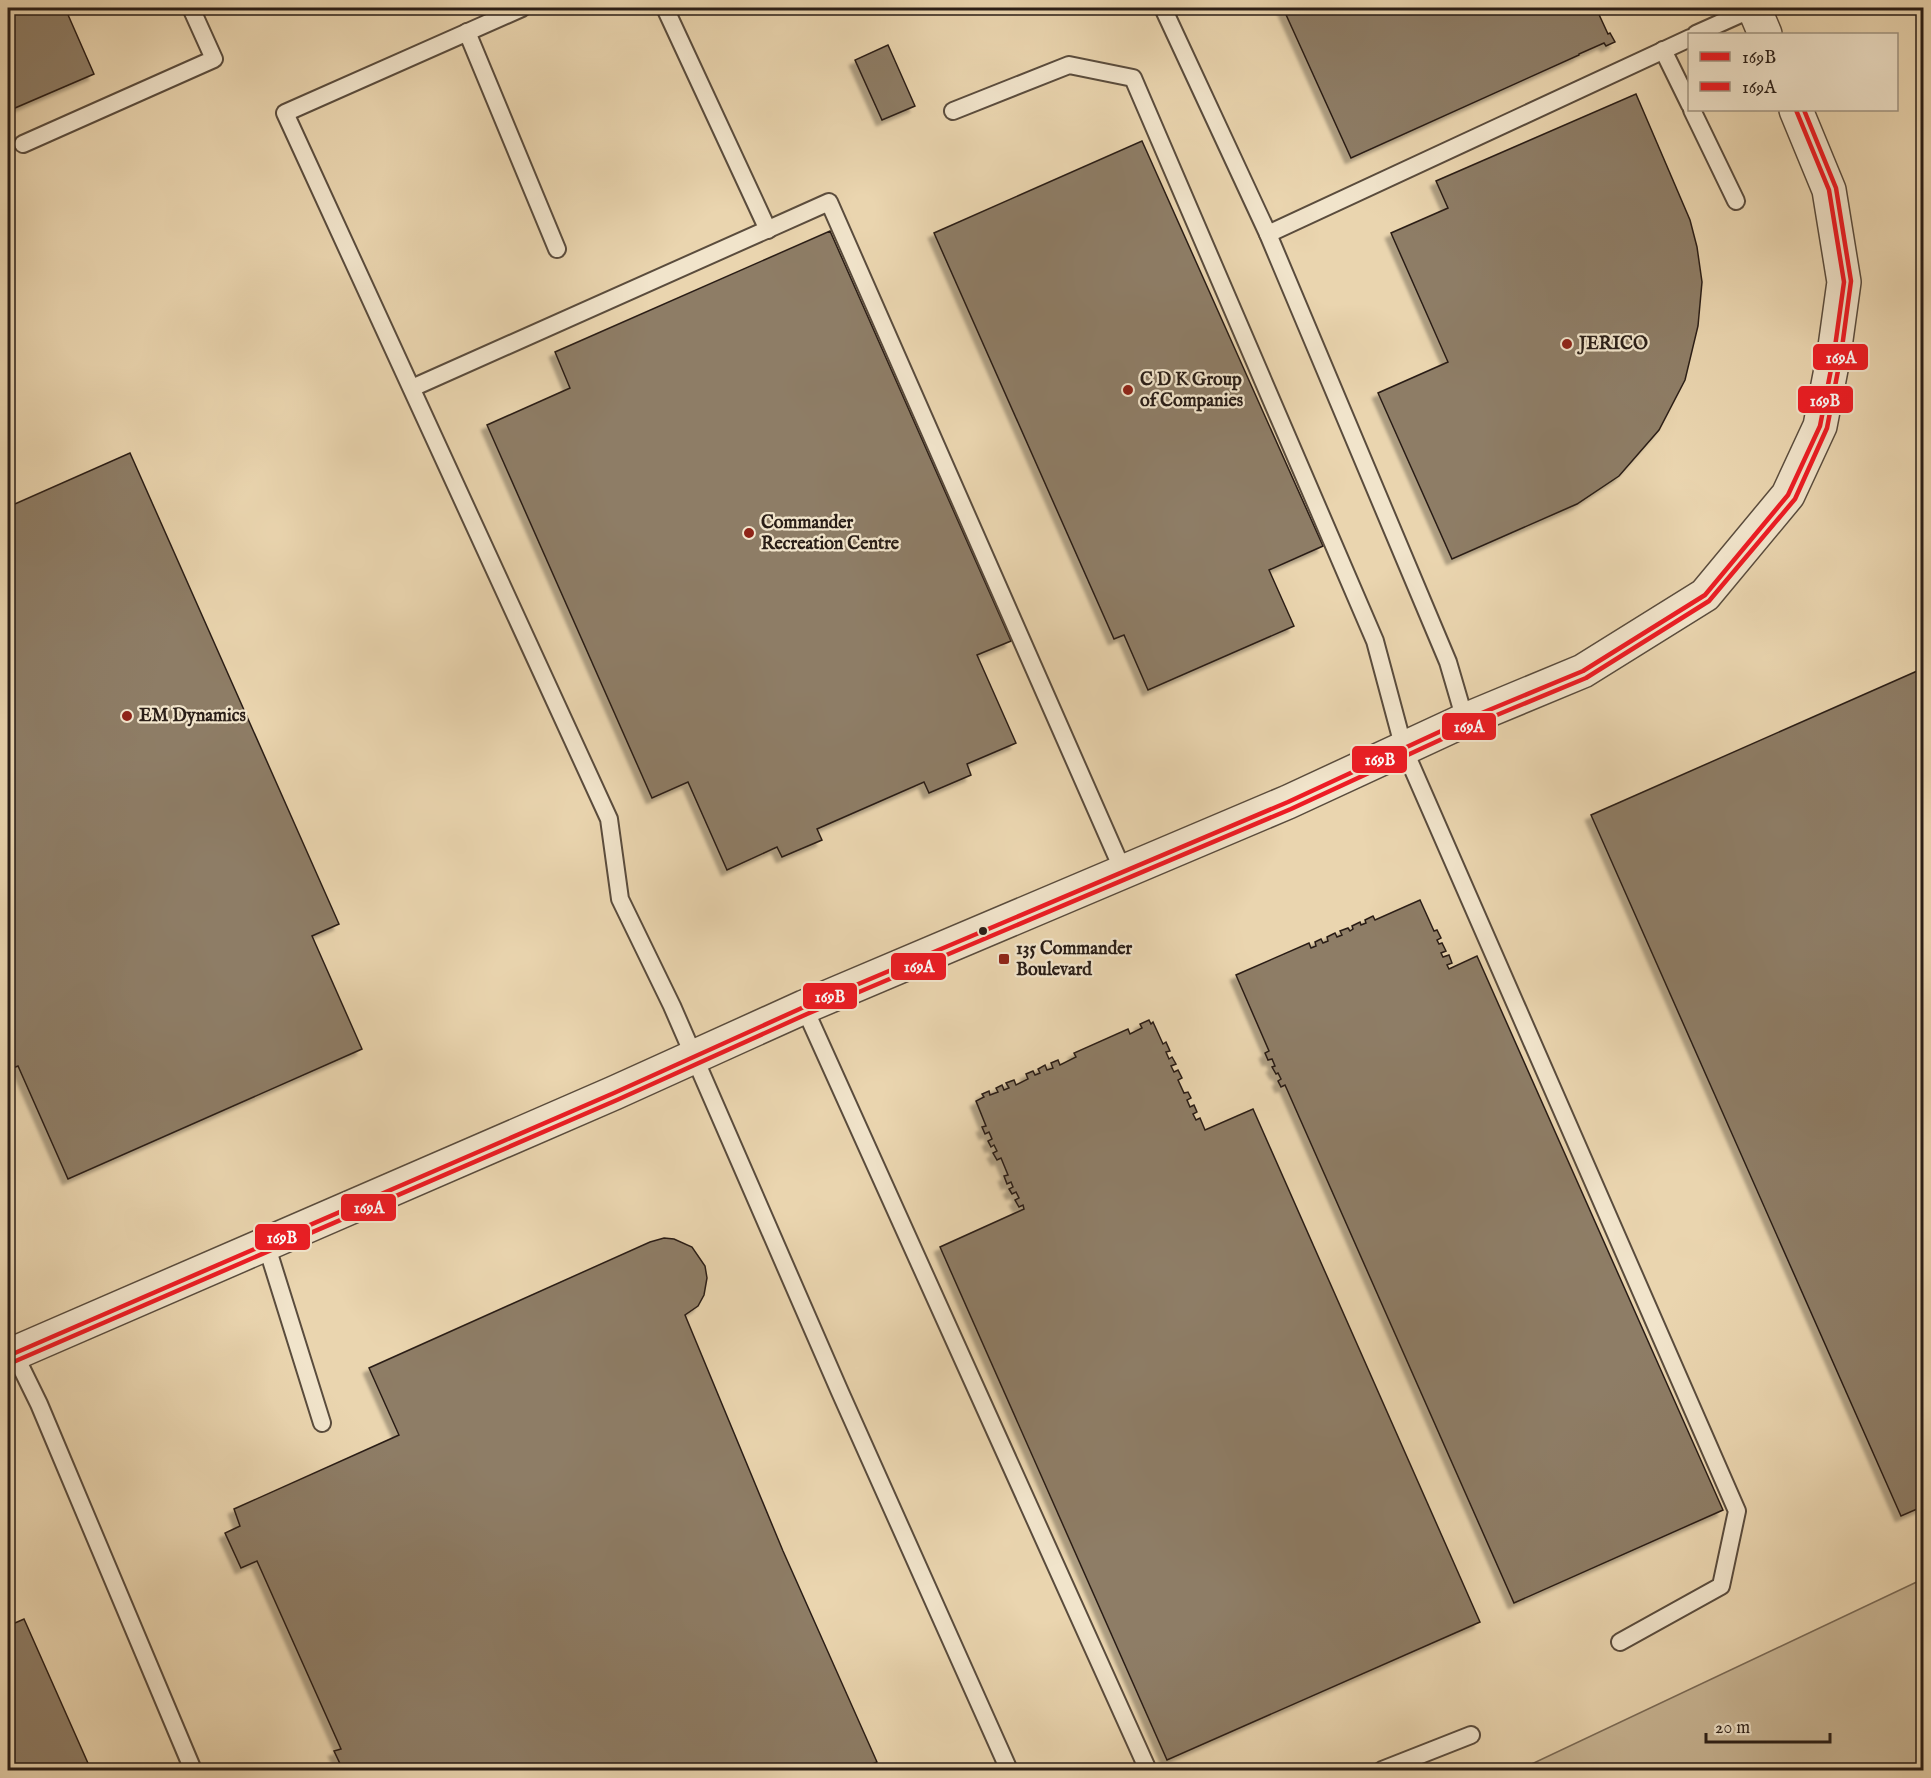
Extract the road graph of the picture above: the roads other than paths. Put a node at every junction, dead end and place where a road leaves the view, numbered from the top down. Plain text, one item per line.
1 (191, 8) edge
2 (522, 8) edge
3 (665, 8) edge
4 (1163, 8) edge
5 (1754, 8) edge
6 (467, 32) junction
7 (1698, 33) edge
8 (1765, 33) edge
9 (1688, 38) edge
10 (1663, 50) junction
11 (1688, 103) edge
12 (953, 111) dead end
13 (1692, 111) edge
14 (1796, 111) edge
15 (23, 144) dead end
16 (1736, 201) dead end
17 (768, 230) junction
18 (1268, 234) junction
19 (557, 249) dead end
20 (412, 388) junction
21 (1465, 720) junction
22 (1404, 749) junction
23 (1124, 873) junction
24 (804, 1007) junction
25 (694, 1058) junction
26 (266, 1244) junction
27 (10, 1355) edge
28 (322, 1423) dead end
29 (1620, 1642) dead end
30 (1471, 1735) dead end
31 (193, 1770) edge
32 (1009, 1770) edge
33 (1148, 1770) edge
34 (1382, 1770) edge

1 - 15 lane
2 - 6 lane
3 - 17 lane
4 - 18 lane
5 - 7 lane
5 - 8 street
6 - 19 lane
6 - 20 lane
9 - 10 lane
10 - 11 lane
10 - 18 lane
12 - 22 lane
13 - 16 lane
14 - 21 street
17 - 20 lane
17 - 23 lane
18 - 21 lane
20 - 25 lane
21 - 22 street
22 - 23 street
22 - 29 lane
23 - 24 street
24 - 25 street
24 - 33 lane
25 - 26 street
25 - 32 lane
26 - 27 street
26 - 28 lane
27 - 31 lane
30 - 34 lane

